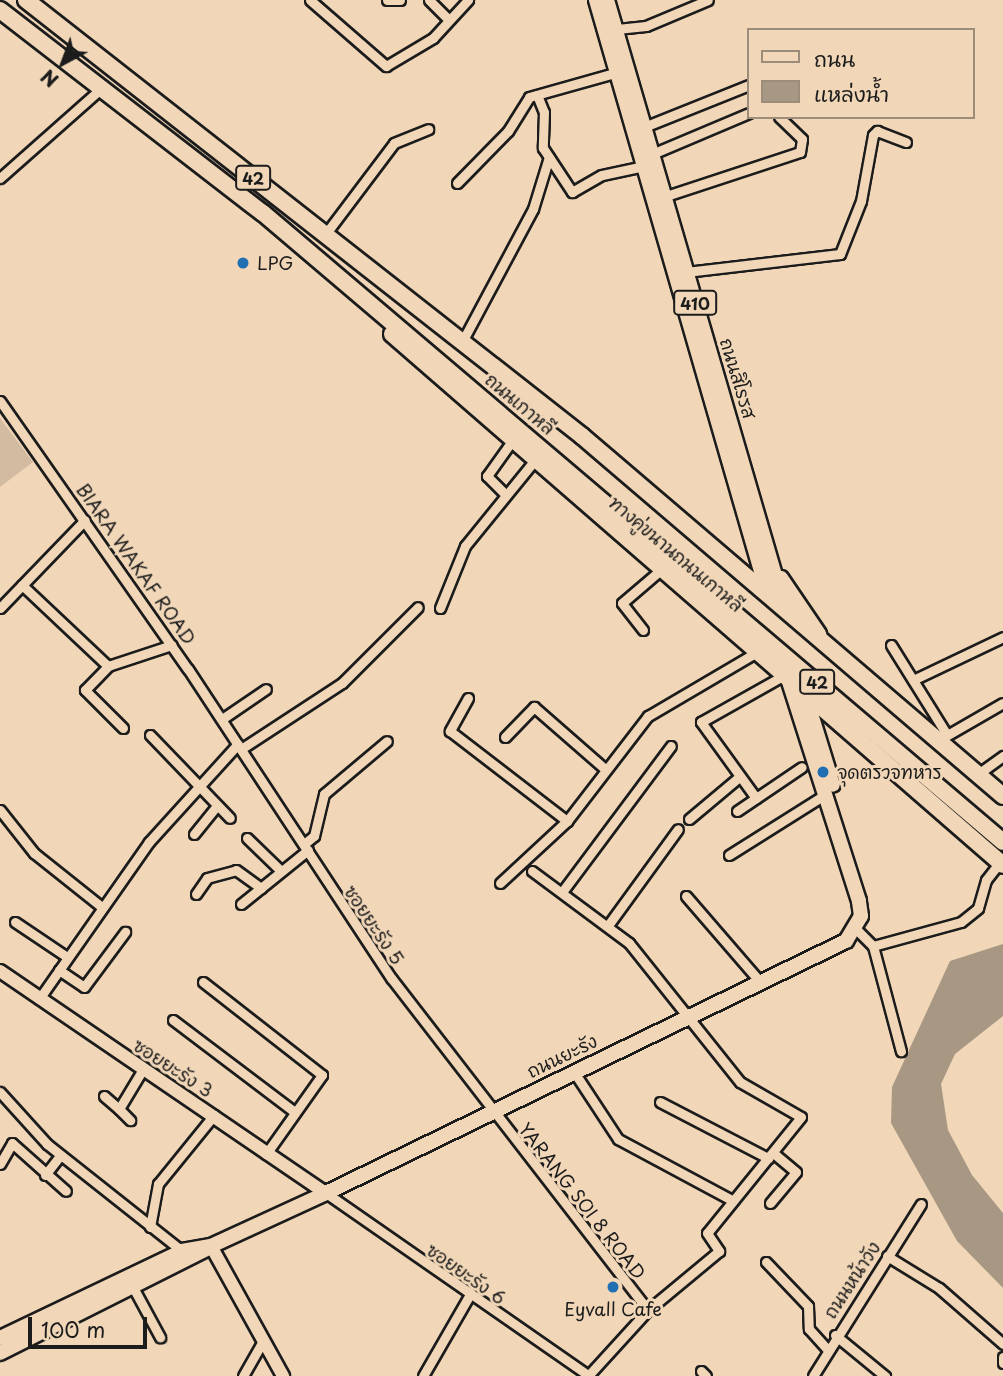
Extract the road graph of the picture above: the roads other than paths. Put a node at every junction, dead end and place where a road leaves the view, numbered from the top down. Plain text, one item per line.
1 (26, 0) edge
2 (310, 0) edge
3 (387, 0) edge
4 (400, 0) edge
5 (429, 0) edge
6 (468, 0) edge
7 (596, 0) edge
8 (607, 0) edge
9 (708, 0) edge
10 (0, 10) edge
11 (449, 20) junction
12 (617, 29) junction
13 (618, 72) junction
14 (748, 85) edge
15 (104, 86) junction
16 (146, 91) junction
17 (537, 95) junction
18 (132, 108) junction
19 (748, 113) edge
20 (781, 119) edge
21 (644, 127) junction
22 (428, 130) dead end
23 (906, 142) dead end
24 (549, 157) junction
25 (648, 160) junction
26 (0, 177) edge
27 (259, 183) junction
28 (457, 183) dead end
29 (663, 197) junction
30 (263, 213) junction
31 (324, 236) junction
32 (329, 268) junction
33 (686, 272) junction
34 (463, 340) junction
35 (0, 401) edge
36 (512, 441) junction
37 (535, 460) junction
38 (506, 495) junction
39 (86, 520) junction
40 (752, 541) junction
41 (724, 557) junction
42 (772, 562) junction
43 (663, 568) junction
44 (22, 585) junction
45 (767, 592) junction
46 (784, 606) junction
47 (0, 607) edge
48 (418, 607) dead end
49 (440, 608) dead end
50 (643, 630) dead end
51 (1003, 637) edge
52 (824, 640) junction
53 (172, 645) junction
54 (891, 645) dead end
55 (759, 651) junction
56 (108, 666) junction
57 (783, 676) junction
58 (913, 680) junction
59 (266, 689) dead end
60 (804, 690) junction
61 (468, 698) dead end
62 (1003, 703) edge
63 (222, 719) junction
64 (844, 725) junction
65 (123, 728) dead end
66 (150, 735) dead end
67 (505, 737) dead end
68 (818, 737) junction
69 (943, 738) junction
70 (387, 741) dead end
71 (239, 746) junction
72 (671, 746) dead end
73 (1003, 755) edge
74 (802, 767) dead end
75 (605, 769) junction
76 (978, 774) junction
77 (739, 777) junction
78 (195, 785) junction
79 (828, 793) junction
80 (1003, 796) edge
81 (756, 798) junction
82 (217, 806) junction
83 (0, 810) edge
84 (737, 811) dead end
85 (230, 818) dead end
86 (689, 819) dead end
87 (567, 821) junction
88 (678, 830) dead end
89 (194, 834) dead end
90 (247, 838) dead end
91 (306, 847) junction
92 (1002, 854) edge
93 (729, 855) dead end
94 (847, 855) junction
95 (281, 871) junction
96 (532, 871) dead end
97 (500, 883) dead end
98 (261, 888) junction
99 (562, 892) junction
100 (196, 894) dead end
101 (686, 896) dead end
102 (241, 904) dead end
103 (102, 907) junction
104 (15, 922) dead end
105 (609, 925) junction
106 (856, 929) junction
107 (125, 932) dead end
108 (873, 946) junction
109 (67, 957) junction
110 (59, 970) junction
111 (0, 971) edge
112 (203, 982) dead end
113 (761, 983) junction
114 (39, 999) junction
115 (689, 1017) junction
116 (173, 1020) dead end
117 (901, 1051) dead end
118 (143, 1069) junction
119 (574, 1072) junction
120 (0, 1092) edge
121 (104, 1096) dead end
122 (660, 1102) dead end
123 (119, 1109) junction
124 (292, 1110) junction
125 (491, 1111) junction
126 (214, 1115) junction
127 (130, 1120) dead end
128 (266, 1154) junction
129 (771, 1155) junction
130 (60, 1156) junction
131 (0, 1164) edge
132 (45, 1175) junction
133 (66, 1191) dead end
134 (326, 1193) junction
135 (733, 1200) junction
136 (769, 1203) dead end
137 (921, 1204) dead end
138 (150, 1227) junction
139 (211, 1246) junction
140 (182, 1251) junction
141 (887, 1256) junction
142 (766, 1262) dead end
143 (134, 1289) junction
144 (468, 1296) junction
145 (648, 1310) junction
146 (27, 1332) junction
147 (835, 1335) junction
148 (160, 1337) dead end
149 (0, 1338) edge
150 (263, 1341) junction
151 (1003, 1343) edge
152 (827, 1349) junction
153 (0, 1353) edge
154 (1003, 1357) edge
155 (1003, 1363) edge
156 (243, 1376) edge
157 (283, 1376) edge
158 (423, 1376) edge
159 (589, 1376) edge
160 (813, 1376) edge
161 (885, 1376) edge

1 - 16 highway, 42
2 - 11 street
3 - 4 street
5 - 11 street
6 - 11 street
7 - 13 main road, ถนนสิโรรส / 410
8 - 12 main road, ถนนสิโรรส / 410
9 - 12 street
10 - 15 highway, ถนนเกาหลี / 42
12 - 21 main road, ถนนสิโรรส / 410
13 - 17 street
13 - 25 main road, ถนนสิโรรส / 410
14 - 21 street
15 - 18 highway, ถนนเกาหลี / 42
15 - 26 street
16 - 18 highway
16 - 27 highway, 42
17 - 24 street
17 - 28 street
18 - 30 highway, ถนนเกาหลี / 42
19 - 25 street
20 - 29 street
21 - 25 main road, ถนนสิโรรส / 410
22 - 31 street
23 - 33 street
24 - 25 street
24 - 34 street
25 - 29 main road, ถนนสิโรรส / 410
25 - 40 main road, ถนนสิโรรส / 410
27 - 30 highway, 42
27 - 31 highway, 42
29 - 33 main road, ถนนสิโรรส / 410
30 - 32 highway, ถนนเกาหลี / 42
31 - 34 highway, ทางคู่ขนานถนนเกาหลี / 42
32 - 36 highway, ทางคู่ขนานถนนเกาหลี
32 - 92 highway, ถนนเกาหลี / 42
33 - 42 main road, ถนนสิโรรส / 410
34 - 41 highway, ทางคู่ขนานถนนเกาหลี
35 - 39 street, BIARA WAKAF ROAD
36 - 37 highway, ทางคู่ขนานถนนเกาหลี
36 - 38 street
37 - 38 street
37 - 43 highway, ทางคู่ขนานถนนเกาหลี
38 - 49 street
39 - 44 street
39 - 53 street, BIARA WAKAF ROAD
40 - 41 main road
40 - 45 main road, ถนนสิโรรส / 410
41 - 45 highway, ทางคู่ขนานถนนเกาหลี
42 - 46 main road, ถนนสิโรรส / 410
42 - 52 main road
43 - 50 street
43 - 55 highway, ทางคู่ขนานถนนเกาหลี
44 - 47 street
44 - 56 street
45 - 46 highway, ทางคู่ขนานถนนเกาหลี
46 - 52 highway, ทางคู่ขนานถนนเกาหลี
48 - 71 street
51 - 58 street
52 - 69 highway, ทางคู่ขนานถนนเกาหลี
53 - 56 street
53 - 63 street, BIARA WAKAF ROAD
54 - 58 street
55 - 57 highway, ทางคู่ขนานถนนเกาหลี
55 - 75 street
56 - 65 street
57 - 60 highway, ทางคู่ขนานถนนเกาหลี
57 - 77 street
57 - 79 main road
58 - 69 street
59 - 63 street
60 - 64 highway, ทางคู่ขนานถนนเกาหลี
60 - 68 main road
61 - 87 street
62 - 69 street
63 - 71 street, BIARA WAKAF ROAD
64 - 68 main road
64 - 92 highway, ทางคู่ขนานถนนเกาหลี
64 - 92 highway
66 - 78 street
67 - 75 street
68 - 94 main road
69 - 76 highway, ทางคู่ขนานถนนเกาหลี
70 - 91 street
71 - 78 street
71 - 91 street, ซอยยะรัง 5
72 - 99 street
73 - 76 street
74 - 81 street
75 - 87 street
76 - 80 highway, ทางคู่ขนานถนนเกาหลี
77 - 81 street
77 - 86 street
78 - 82 street
78 - 103 street
79 - 93 street
79 - 94 main road
81 - 84 street
82 - 85 street
82 - 89 street
83 - 103 street
87 - 97 street
88 - 105 street
90 - 95 street
91 - 95 street
91 - 125 street, ซอยยะรัง 5
92 - 108 street
94 - 106 main road
95 - 98 street
96 - 99 street
98 - 100 street
98 - 102 street
99 - 105 street
101 - 113 street
103 - 109 street
104 - 109 street
105 - 115 street
106 - 108 street
106 - 113 main road, ถนนยะรัง
107 - 110 street
108 - 117 street
109 - 110 street
110 - 114 street
111 - 114 street, ซอยยะรัง 3
112 - 124 street
113 - 115 main road, ถนนยะรัง
114 - 118 street, ซอยยะรัง 3
115 - 119 main road, ถนนยะรัง
115 - 129 street
116 - 124 street
118 - 123 street
118 - 126 street, ซอยยะรัง 3
119 - 125 main road, ถนนยะรัง
119 - 135 street
120 - 130 street
121 - 123 street
122 - 129 street
123 - 127 street
124 - 128 street
125 - 134 main road, ถนนยะรัง
125 - 145 street, YARANG SOI 8 ROAD
126 - 128 street, ซอยยะรัง 3
126 - 138 street
128 - 134 street, ซอยยะรัง 3
129 - 135 street
129 - 136 street
130 - 132 street
130 - 138 street
131 - 132 street
132 - 133 street
134 - 139 main road, ถนนยะรัง
134 - 144 street, ซอยยะรัง 6
135 - 145 street
137 - 141 street, ถนนหน้าวัง
138 - 140 street
139 - 140 main road, ถนนยะรัง
139 - 143 main road, ถนนยะรัง
139 - 150 street
140 - 146 main road, ถนนยะรัง
141 - 147 street, ถนนหน้าวัง
141 - 151 street
142 - 152 street
143 - 146 main road, ถนนยะรัง
143 - 148 street
144 - 158 street
144 - 159 street, ซอยยะรัง 6
145 - 159 street
146 - 149 main road, ถนนยะรัง
146 - 153 main road, ถนนยะรัง
147 - 152 street, ถนนหน้าวัง
147 - 161 street
150 - 156 street
150 - 157 street
152 - 160 street, ถนนหน้าวัง
154 - 155 street

